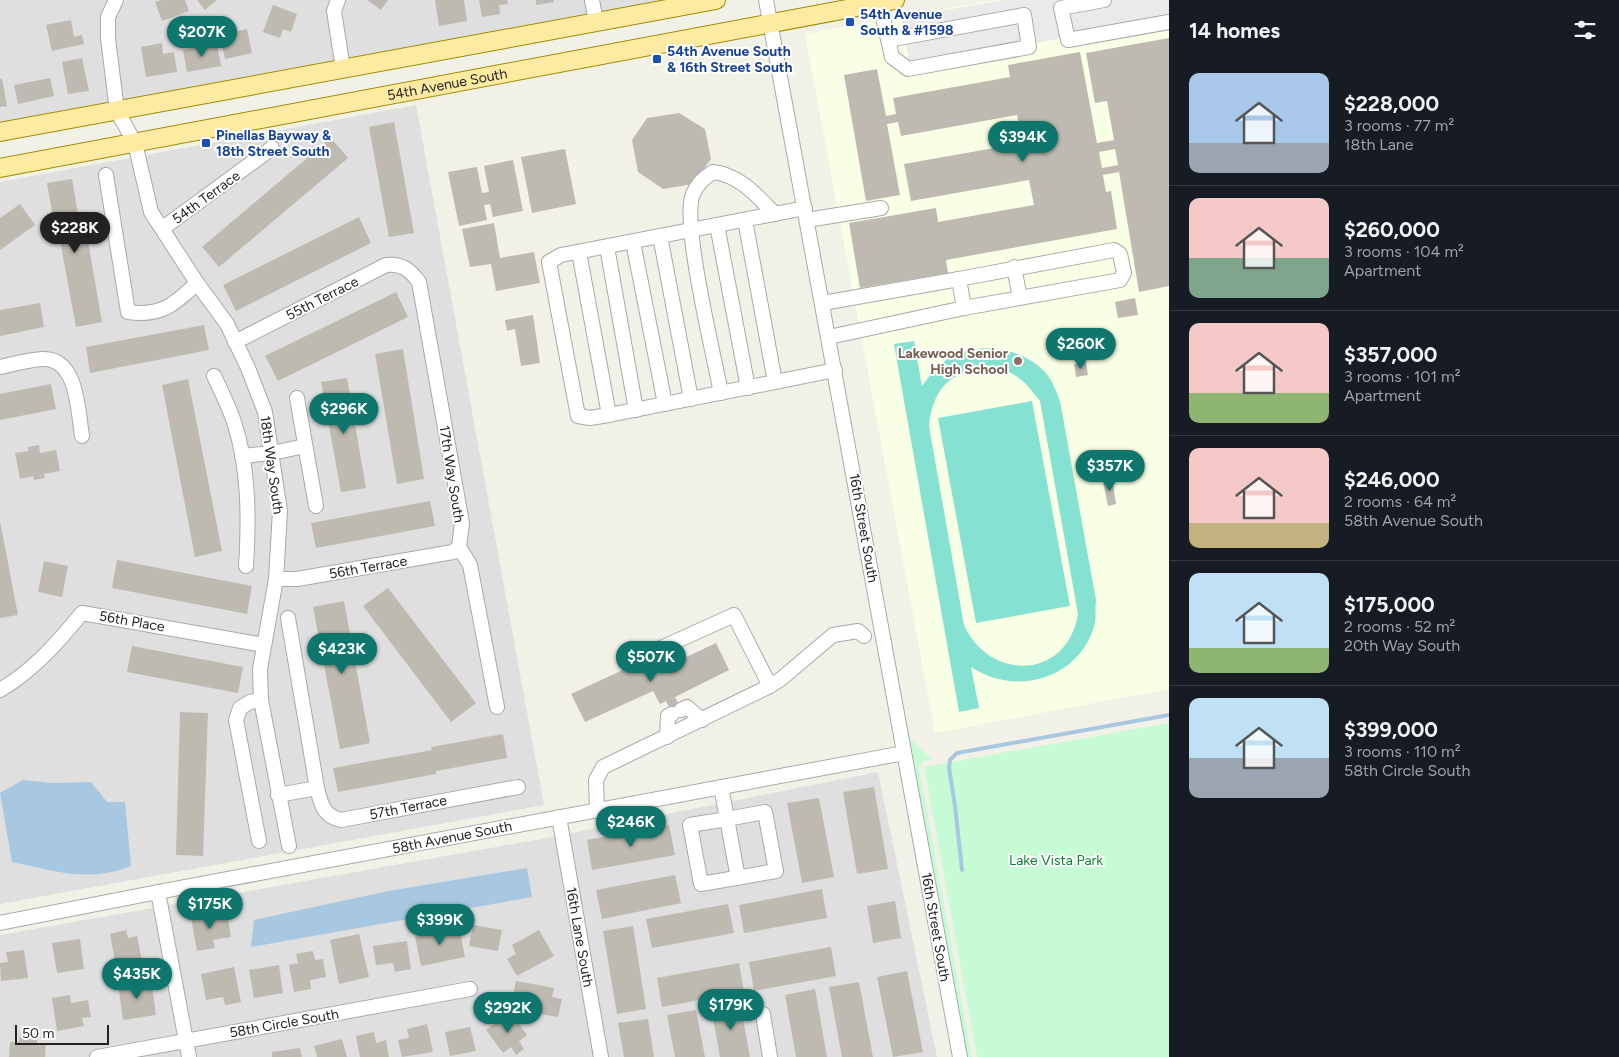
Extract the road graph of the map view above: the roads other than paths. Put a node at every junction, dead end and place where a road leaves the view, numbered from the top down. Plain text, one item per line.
1 (116, 0) edge
2 (338, 0) edge
3 (592, 0) edge
4 (716, 0) edge
5 (766, 0) edge
6 (1104, 0) edge
7 (885, 1) edge
8 (596, 22) junction
9 (770, 22) junction
10 (1169, 22) edge
11 (888, 40) junction
12 (343, 70) junction
13 (117, 111) junction
14 (0, 132) edge
15 (135, 142) junction
16 (272, 148) dead end
17 (0, 168) edge
18 (106, 175) dead end
19 (881, 208) dead end
20 (774, 214) junction
21 (806, 214) junction
22 (745, 220) junction
23 (717, 225) junction
24 (163, 228) junction
25 (690, 230) junction
26 (660, 236) junction
27 (633, 242) junction
28 (607, 247) junction
29 (579, 252) junction
30 (1014, 267) junction
31 (410, 270) joint
32 (959, 278) junction
33 (197, 284) junction
34 (1020, 298) junction
35 (823, 303) junction
36 (964, 308) junction
37 (829, 336) junction
38 (236, 342) junction
39 (0, 367) edge
40 (835, 370) junction
41 (214, 376) dead end
42 (775, 382) junction
43 (748, 388) junction
44 (721, 393) junction
45 (297, 398) dead end
46 (691, 399) junction
47 (665, 404) junction
48 (636, 410) junction
49 (609, 415) junction
50 (82, 436) dead end
51 (306, 446) junction
52 (272, 453) junction
53 (242, 456) junction
54 (316, 506) dead end
55 (459, 547) junction
56 (246, 566) dead end
57 (276, 579) junction
58 (288, 618) dead end
59 (884, 633) junction
60 (264, 645) junction
61 (659, 649) dead end
62 (770, 686) junction
63 (0, 690) edge
64 (261, 700) junction
65 (497, 707) dead end
66 (702, 720) junction
67 (667, 737) junction
68 (904, 753) junction
69 (518, 787) dead end
70 (721, 787) junction
71 (317, 788) junction
72 (278, 795) junction
73 (597, 810) junction
74 (559, 817) junction
75 (727, 819) junction
76 (259, 841) dead end
77 (290, 846) dead end
78 (738, 878) junction
79 (158, 892) junction
80 (0, 923) edge
81 (470, 989) dead end
82 (763, 1014) dead end
83 (186, 1040) junction
84 (97, 1057) edge
85 (189, 1057) edge
86 (601, 1057) edge
87 (770, 1057) edge
88 (960, 1057) edge

1 - 13 street
2 - 12 street
3 - 8 street
4 - 8 main road
5 - 9 street, 16th Street South
6 - 10 street
7 - 9 main road, 54th Avenue South
7 - 11 street
8 - 12 main road
9 - 15 main road, 54th Avenue South
9 - 21 street, 16th Street South
11 - 11 street
12 - 13 main road
13 - 14 main road
13 - 15 street, 18th Way South
15 - 17 main road, 54th Avenue South
15 - 24 street, 18th Way South
16 - 24 street, 54th Terrace
18 - 33 street
19 - 21 street
20 - 21 street
20 - 22 street
20 - 25 street
21 - 35 street, 16th Street South
22 - 23 street
22 - 42 street
23 - 25 street
23 - 43 street
24 - 33 street, 18th Way South
25 - 26 street
25 - 44 street
26 - 27 street
26 - 46 street
27 - 28 street
27 - 47 street
28 - 29 street
28 - 48 street
29 - 49 street
29 - 49 street
30 - 32 street
30 - 34 street
30 - 34 street
31 - 38 street, 55th Terrace
31 - 55 street, 17th Way South
32 - 35 street
32 - 36 street
33 - 38 street, 18th Way South
34 - 36 street
35 - 37 street, 16th Street South
36 - 37 street
37 - 40 street, 16th Street South
38 - 52 street, 18th Way South
39 - 50 street
40 - 42 street
40 - 59 street, 16th Street South
41 - 53 street
42 - 43 street
43 - 44 street
44 - 46 street
45 - 51 street
46 - 47 street
47 - 48 street
48 - 49 street
51 - 52 street
51 - 54 street
52 - 53 street
52 - 57 street, 18th Way South
53 - 56 street
55 - 57 street, 56th Terrace
55 - 65 street
57 - 60 street, 18th Way South
58 - 71 street, 57th Terrace
59 - 62 street
59 - 68 street, 16th Street South
60 - 63 street, 56th Place
60 - 64 street, 18th Way South
61 - 62 street
62 - 66 street
64 - 72 street, 18th Way South
64 - 76 street
66 - 67 street
66 - 67 street
67 - 73 street
68 - 70 street, 58th Avenue South
68 - 88 street, 16th Street South
69 - 71 street, 57th Terrace
70 - 73 street, 58th Avenue South
70 - 75 street
71 - 72 street
72 - 77 street, 18th Way South
73 - 74 street, 58th Avenue South
74 - 79 street, 58th Avenue South
74 - 86 street, 16th Lane South
75 - 78 street
75 - 78 street
75 - 78 street
79 - 80 street, 58th Avenue South
79 - 83 street
81 - 83 street, 58th Circle South
82 - 87 street
83 - 84 street, 58th Circle South
83 - 85 street

